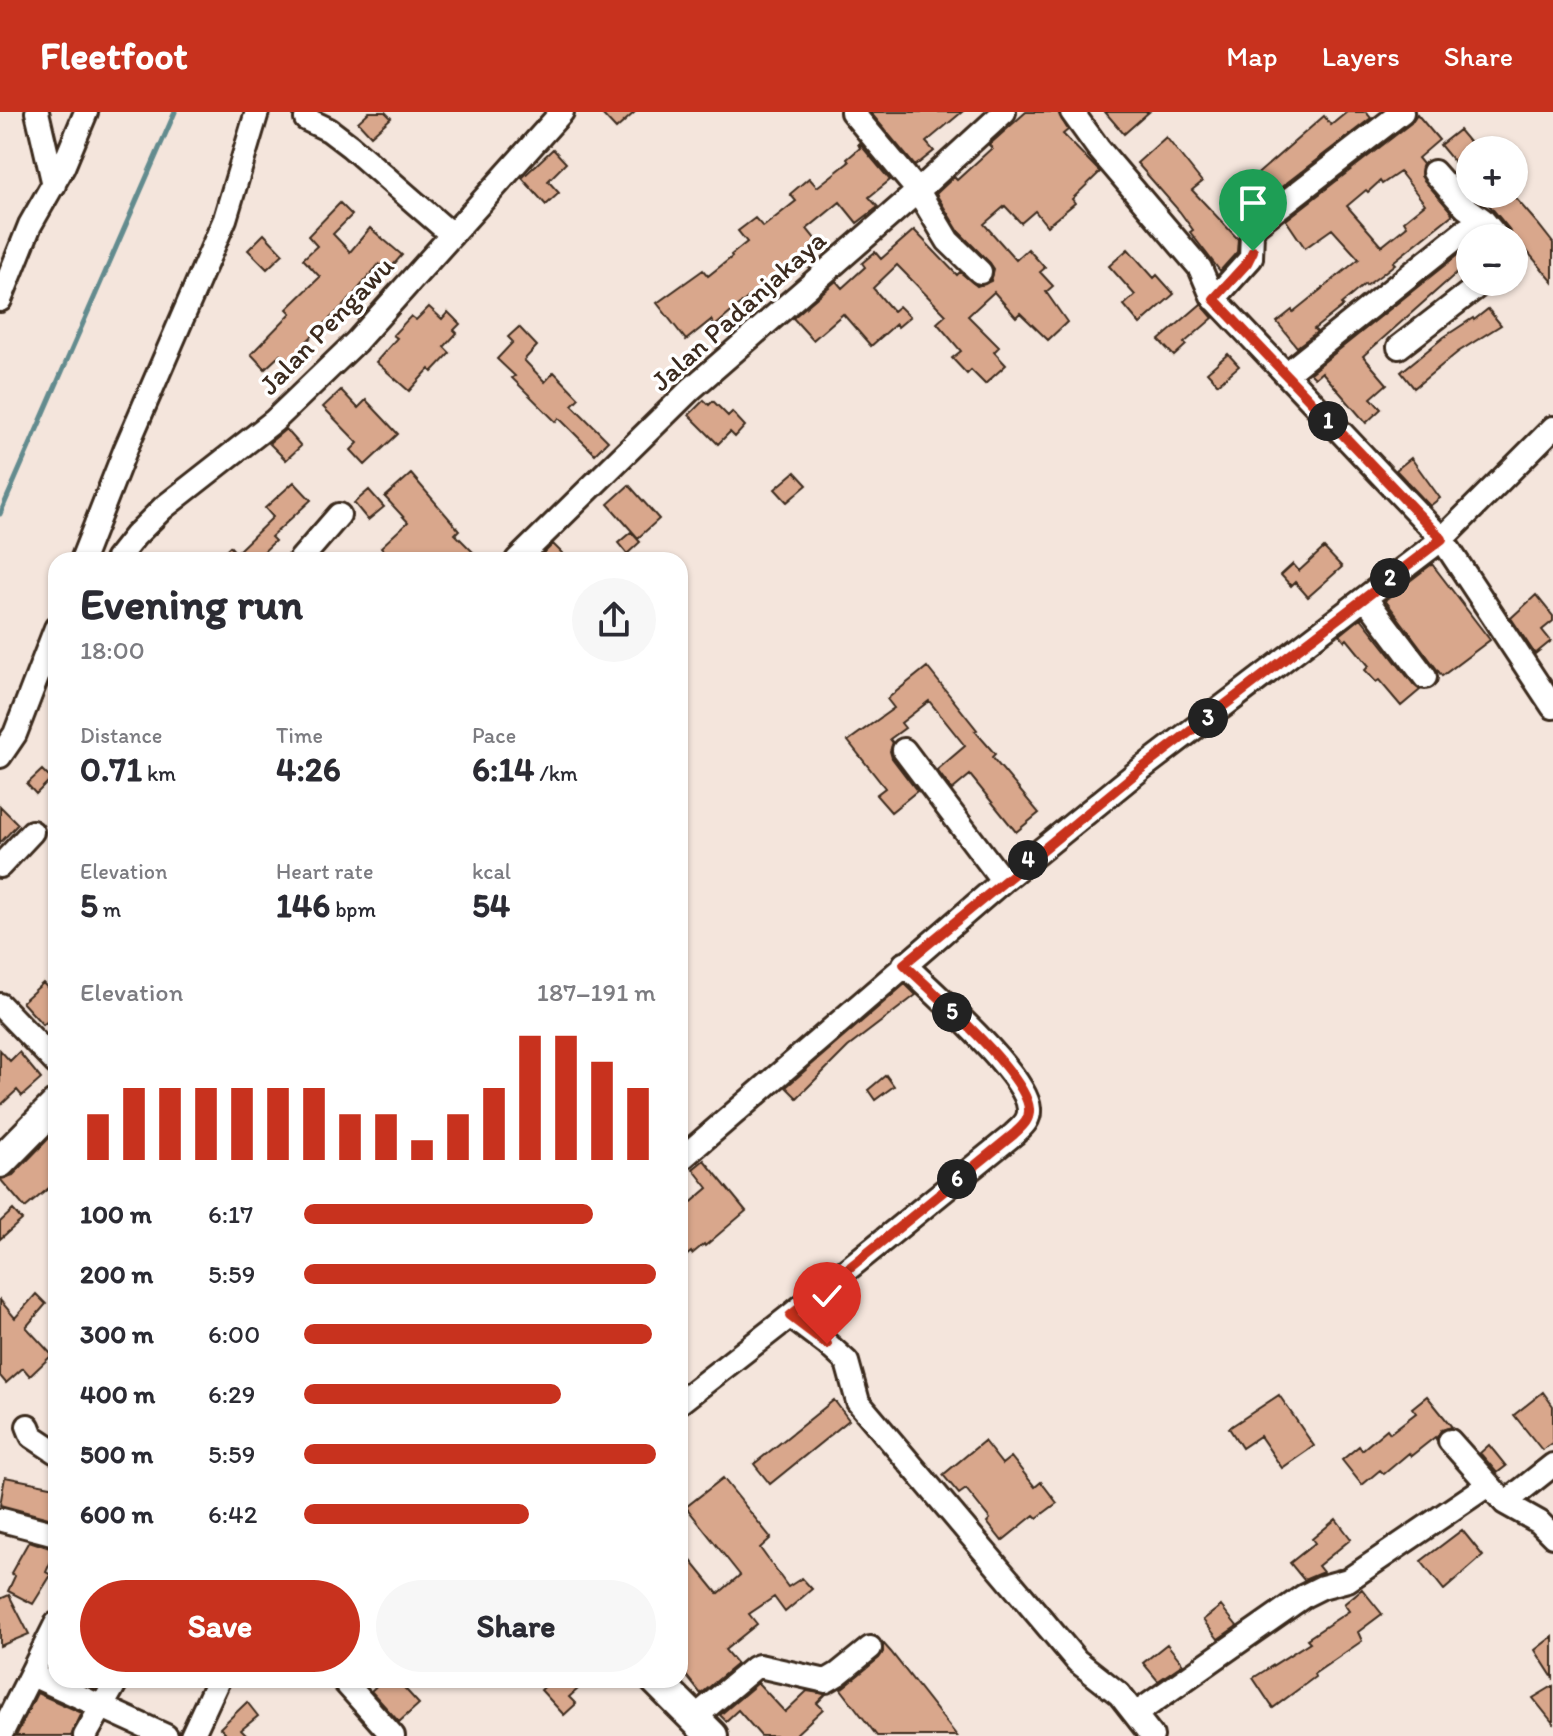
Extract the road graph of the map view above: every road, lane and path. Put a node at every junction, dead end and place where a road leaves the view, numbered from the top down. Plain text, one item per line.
1 (37, 112) edge
2 (86, 112) edge
3 (257, 112) edge
4 (562, 112) edge
5 (852, 112) edge
6 (1004, 112) edge
7 (1072, 112) edge
8 (1402, 112) edge
9 (306, 119) dead end
10 (1434, 172) dead end
11 (54, 185) junction
12 (918, 191) junction
13 (1483, 220) junction
14 (1486, 224) edge
15 (452, 235) junction
16 (980, 272) dead end
17 (2, 292) edge
18 (1465, 296) edge
19 (1214, 299) junction
20 (1399, 347) dead end
21 (1286, 374) junction
22 (1553, 428) edge
23 (339, 515) dead end
24 (1442, 539) junction
25 (91, 552) edge
26 (121, 552) edge
27 (307, 552) edge
28 (525, 552) edge
29 (1366, 599) junction
30 (48, 649) edge
31 (1425, 677) dead end
32 (1553, 707) edge
33 (904, 750) dead end
34 (0, 756) edge
35 (32, 832) dead end
36 (0, 866) edge
37 (1003, 881) junction
38 (904, 964) junction
39 (0, 1005) edge
40 (48, 1055) edge
41 (48, 1113) edge
42 (688, 1153) edge
43 (0, 1162) edge
44 (790, 1316) junction
45 (688, 1396) edge
46 (28, 1426) dead end
47 (1450, 1441) dead end
48 (48, 1447) edge
49 (1553, 1465) edge
50 (1488, 1485) junction
51 (1505, 1503) junction
52 (2, 1520) edge
53 (48, 1532) edge
54 (1553, 1536) edge
55 (48, 1641) edge
56 (870, 1648) dead end
57 (32, 1675) junction
58 (48, 1682) edge
59 (60, 1688) edge
60 (113, 1688) edge
61 (214, 1688) edge
62 (350, 1688) edge
63 (664, 1688) edge
64 (102, 1707) junction
65 (1137, 1713) junction
66 (703, 1727) edge
67 (0, 1736) edge
68 (85, 1736) edge
69 (166, 1736) edge
70 (192, 1736) edge
71 (393, 1736) edge
72 (1152, 1736) edge

1 - 11 street
2 - 11 street
3 - 25 street
4 - 15 street, Jalan Pengawu
5 - 12 street
6 - 12 street, Jalan Padanjakaya
7 - 19 street
8 - 19 street
9 - 15 street
10 - 13 street
11 - 17 street
12 - 16 street
12 - 28 street, Jalan Padanjakaya
13 - 14 street
13 - 21 street
15 - 26 street, Jalan Pengawu
18 - 20 street
19 - 21 street
21 - 24 street
22 - 24 street
23 - 27 street
24 - 29 street
24 - 32 street
29 - 31 street
29 - 37 street
30 - 34 street
33 - 37 street
35 - 36 street
37 - 38 street
38 - 42 street
38 - 44 street
39 - 40 street
41 - 43 main road
44 - 45 street
44 - 65 street
46 - 48 street
47 - 50 street
49 - 51 street
50 - 51 street
50 - 65 street
51 - 54 street
52 - 53 street
55 - 57 street
56 - 66 street
57 - 58 street
57 - 67 street
59 - 64 street
60 - 64 street
61 - 70 street
62 - 71 street
63 - 66 main road
64 - 68 street
64 - 69 street
65 - 72 street

